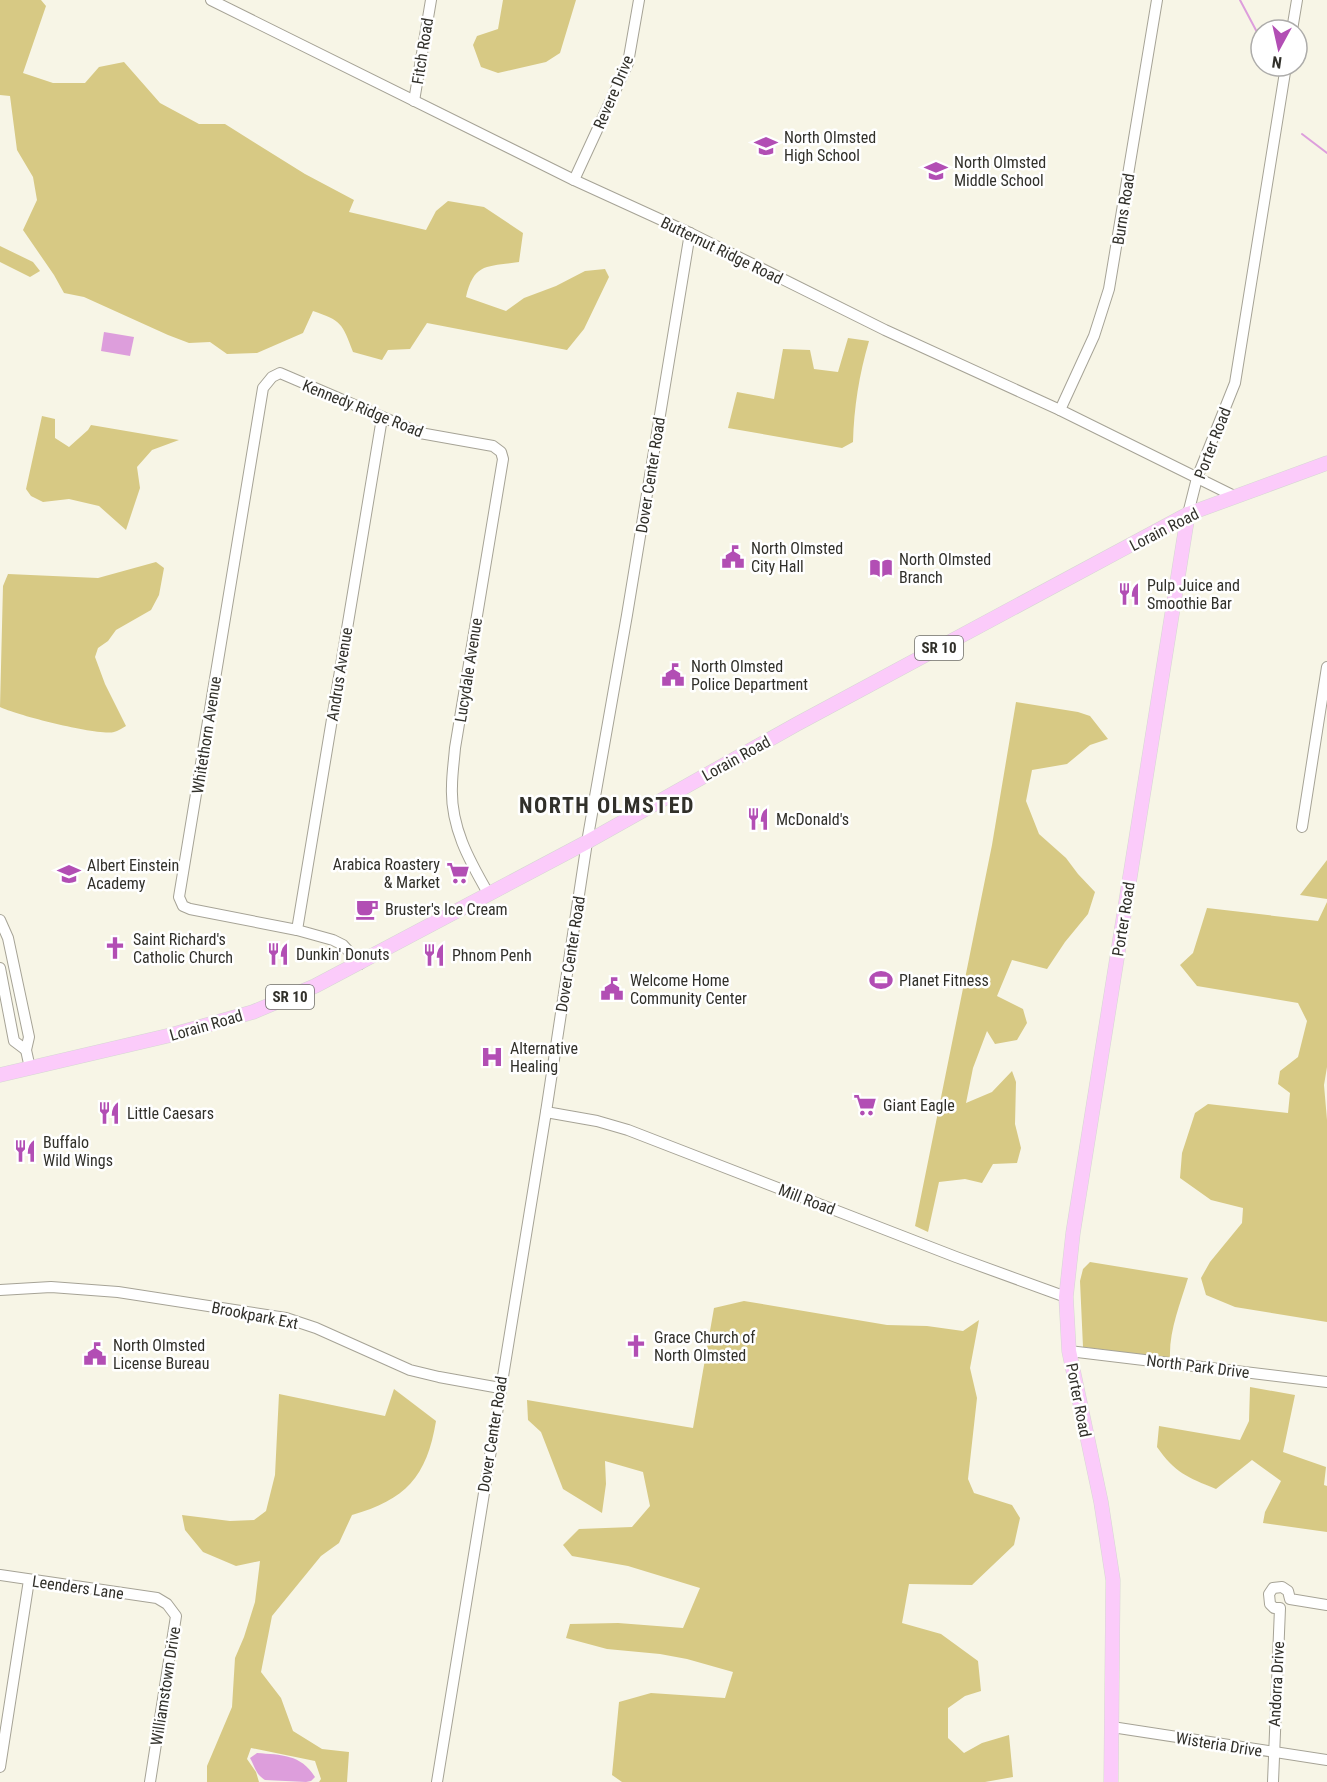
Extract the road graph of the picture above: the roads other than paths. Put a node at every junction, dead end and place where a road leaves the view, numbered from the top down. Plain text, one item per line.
1 (211, 0) edge
2 (431, 0) edge
3 (639, 0) edge
4 (1157, 0) edge
5 (1297, 0) edge
6 (1294, 18) edge
7 (1284, 78) edge
8 (414, 101) junction
9 (574, 180) junction
10 (690, 233) junction
11 (272, 377) joint
12 (1060, 410) junction
13 (382, 418) junction
14 (493, 446) joint
15 (1327, 463) edge
16 (1197, 478) junction
17 (1234, 496) junction
18 (1188, 514) junction
19 (1327, 667) edge
20 (1302, 827) dead end
21 (587, 842) junction
22 (488, 893) junction
23 (0, 920) edge
24 (297, 930) junction
25 (360, 964) junction
26 (0, 968) edge
27 (26, 1050) junction
28 (30, 1068) junction
29 (0, 1075) edge
30 (546, 1112) junction
31 (0, 1290) edge
32 (1066, 1297) junction
33 (1069, 1351) junction
34 (1327, 1382) edge
35 (500, 1388) junction
36 (0, 1575) edge
37 (29, 1580) junction
38 (157, 1598) joint
39 (1290, 1599) junction
40 (1327, 1605) edge
41 (1280, 1608) junction
42 (1112, 1727) junction
43 (1273, 1752) junction
44 (1327, 1760) edge
45 (0, 1767) edge
46 (150, 1782) edge
47 (437, 1782) edge
48 (1111, 1782) edge
49 (1273, 1782) edge

1 - 8 street, Butternut Ridge Road
2 - 8 street, Fitch Road
3 - 9 street, Revere Drive
4 - 12 street, Burns Road
5 - 6 street
7 - 16 street, Porter Road
8 - 9 street, Butternut Ridge Road
9 - 10 street, Butternut Ridge Road
10 - 12 street, Butternut Ridge Road
10 - 21 street, Dover Center Road
11 - 13 street, Kennedy Ridge Road
11 - 24 street, Whitethorn Avenue
12 - 16 street, Butternut Ridge Road
13 - 14 street, Kennedy Ridge Road
13 - 24 street, Andrus Avenue
14 - 22 street, Lucydale Avenue
15 - 17 main road, Lorain Road / SR 10
16 - 17 street, Butternut Ridge Road
16 - 18 street, Porter Road
17 - 18 main road, Lorain Road / SR 10
18 - 21 main road, Lorain Road / SR 10
18 - 32 main road, Porter Road
19 - 20 street
21 - 22 main road, Lorain Road / SR 10
21 - 30 street, Dover Center Road
22 - 25 main road, Lorain Road / SR 10
23 - 27 street
24 - 25 street, Whitethorn Avenue
25 - 28 main road, Lorain Road / SR 10
26 - 27 street
27 - 28 street
28 - 29 main road, Lorain Road / SR 10
30 - 32 street, Mill Road
30 - 35 street, Dover Center Road
31 - 35 street, Brookpark Ext
32 - 33 main road, Porter Road
33 - 34 street, North Park Drive
33 - 42 main road, Porter Road
35 - 47 street, Dover Center Road
36 - 37 street, Leenders Lane
37 - 38 street, Leenders Lane
37 - 45 street
38 - 46 street, Williamstown Drive
39 - 40 street
39 - 41 street
39 - 41 street
41 - 43 street, Andorra Drive
42 - 43 street, Wisteria Drive
42 - 48 main road, Porter Road
43 - 44 street, Wisteria Drive
43 - 49 street, Andorra Drive

